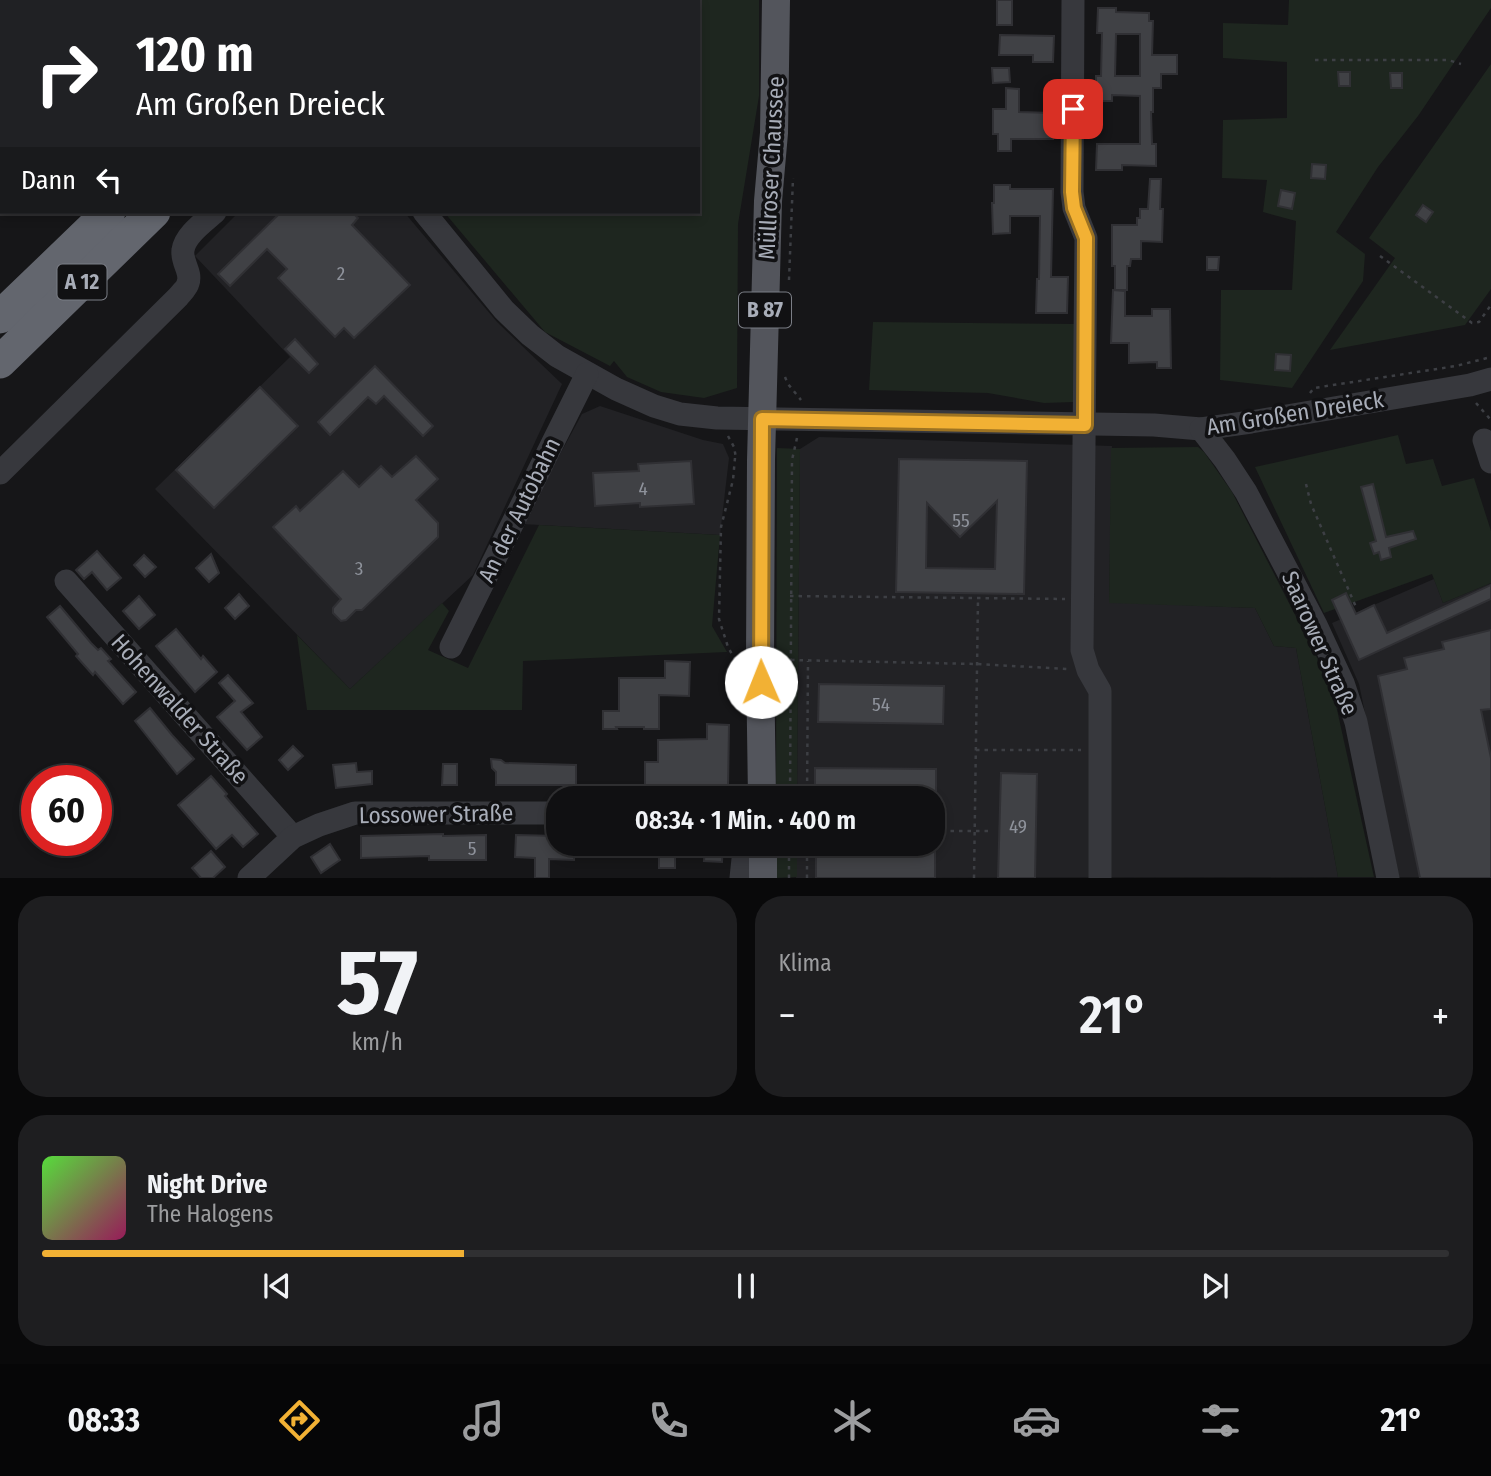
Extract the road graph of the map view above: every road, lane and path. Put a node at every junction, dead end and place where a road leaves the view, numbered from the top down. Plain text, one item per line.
1 (776, 0) edge
2 (1073, 0) edge
3 (1315, 60) dead end
4 (1461, 64) dead end
5 (793, 173) dead end
6 (106, 214) edge
7 (152, 214) edge
8 (213, 214) edge
9 (426, 214) edge
10 (1380, 256) dead end
11 (789, 280) dead end
12 (1491, 305) edge
13 (0, 317) edge
14 (0, 362) edge
15 (783, 372) dead end
16 (587, 374) junction
17 (1481, 382) edge
18 (762, 419) junction
19 (801, 420) junction
20 (1085, 425) junction
21 (1200, 429) junction
22 (1487, 451) edge
23 (735, 458) dead end
24 (0, 473) edge
25 (1306, 484) dead end
26 (66, 581) dead end
27 (790, 596) junction
28 (978, 599) junction
29 (1083, 600) junction
30 (1356, 607) dead end
31 (451, 647) dead end
32 (790, 660) junction
33 (808, 661) junction
34 (976, 664) junction
35 (741, 669) dead end
36 (1088, 670) junction
37 (976, 750) junction
38 (1100, 750) junction
39 (762, 786) edge
40 (790, 786) edge
41 (807, 786) edge
42 (546, 813) edge
43 (945, 831) edge
44 (975, 831) junction
45 (992, 831) dead end
46 (293, 837) junction
47 (749, 856) edge
48 (769, 856) edge
49 (778, 856) edge
50 (807, 856) edge
51 (249, 877) edge
52 (741, 877) edge
53 (763, 877) edge
54 (789, 877) edge
55 (807, 877) edge
56 (974, 877) edge
57 (1100, 877) edge
58 (1388, 877) edge

1 - 18 main road, Müllroser Chaussee / B 87
2 - 20 street
3 - 4 path
5 - 11 path
6 - 13 highway, A 12
7 - 14 highway, A 12
8 - 24 street
9 - 16 street
10 - 12 path
15 - 19 path
16 - 18 street
16 - 31 street, An der Autobahn
17 - 21 street, Am Großen Dreieck
17 - 22 path
18 - 19 street, Am Großen Dreieck
18 - 39 main road, Müllroser Chaussee / B 87
19 - 20 street, Am Großen Dreieck
19 - 27 path
20 - 21 street, Am Großen Dreieck
20 - 29 street
21 - 58 street, Saarower Straße
23 - 35 path
25 - 30 path
26 - 46 street, Hohenwalder Straße
27 - 28 path
27 - 32 path
28 - 29 path
28 - 34 path
29 - 36 street
32 - 33 path
32 - 40 path
33 - 34 path
33 - 41 path
34 - 36 path
34 - 37 path
36 - 38 street
37 - 38 path
37 - 44 path
38 - 57 street
42 - 46 street, Lossower Straße
43 - 44 path
44 - 45 path
44 - 56 path
46 - 51 street, Lossower Straße
47 - 52 street
48 - 53 main road
49 - 54 path
50 - 55 path

